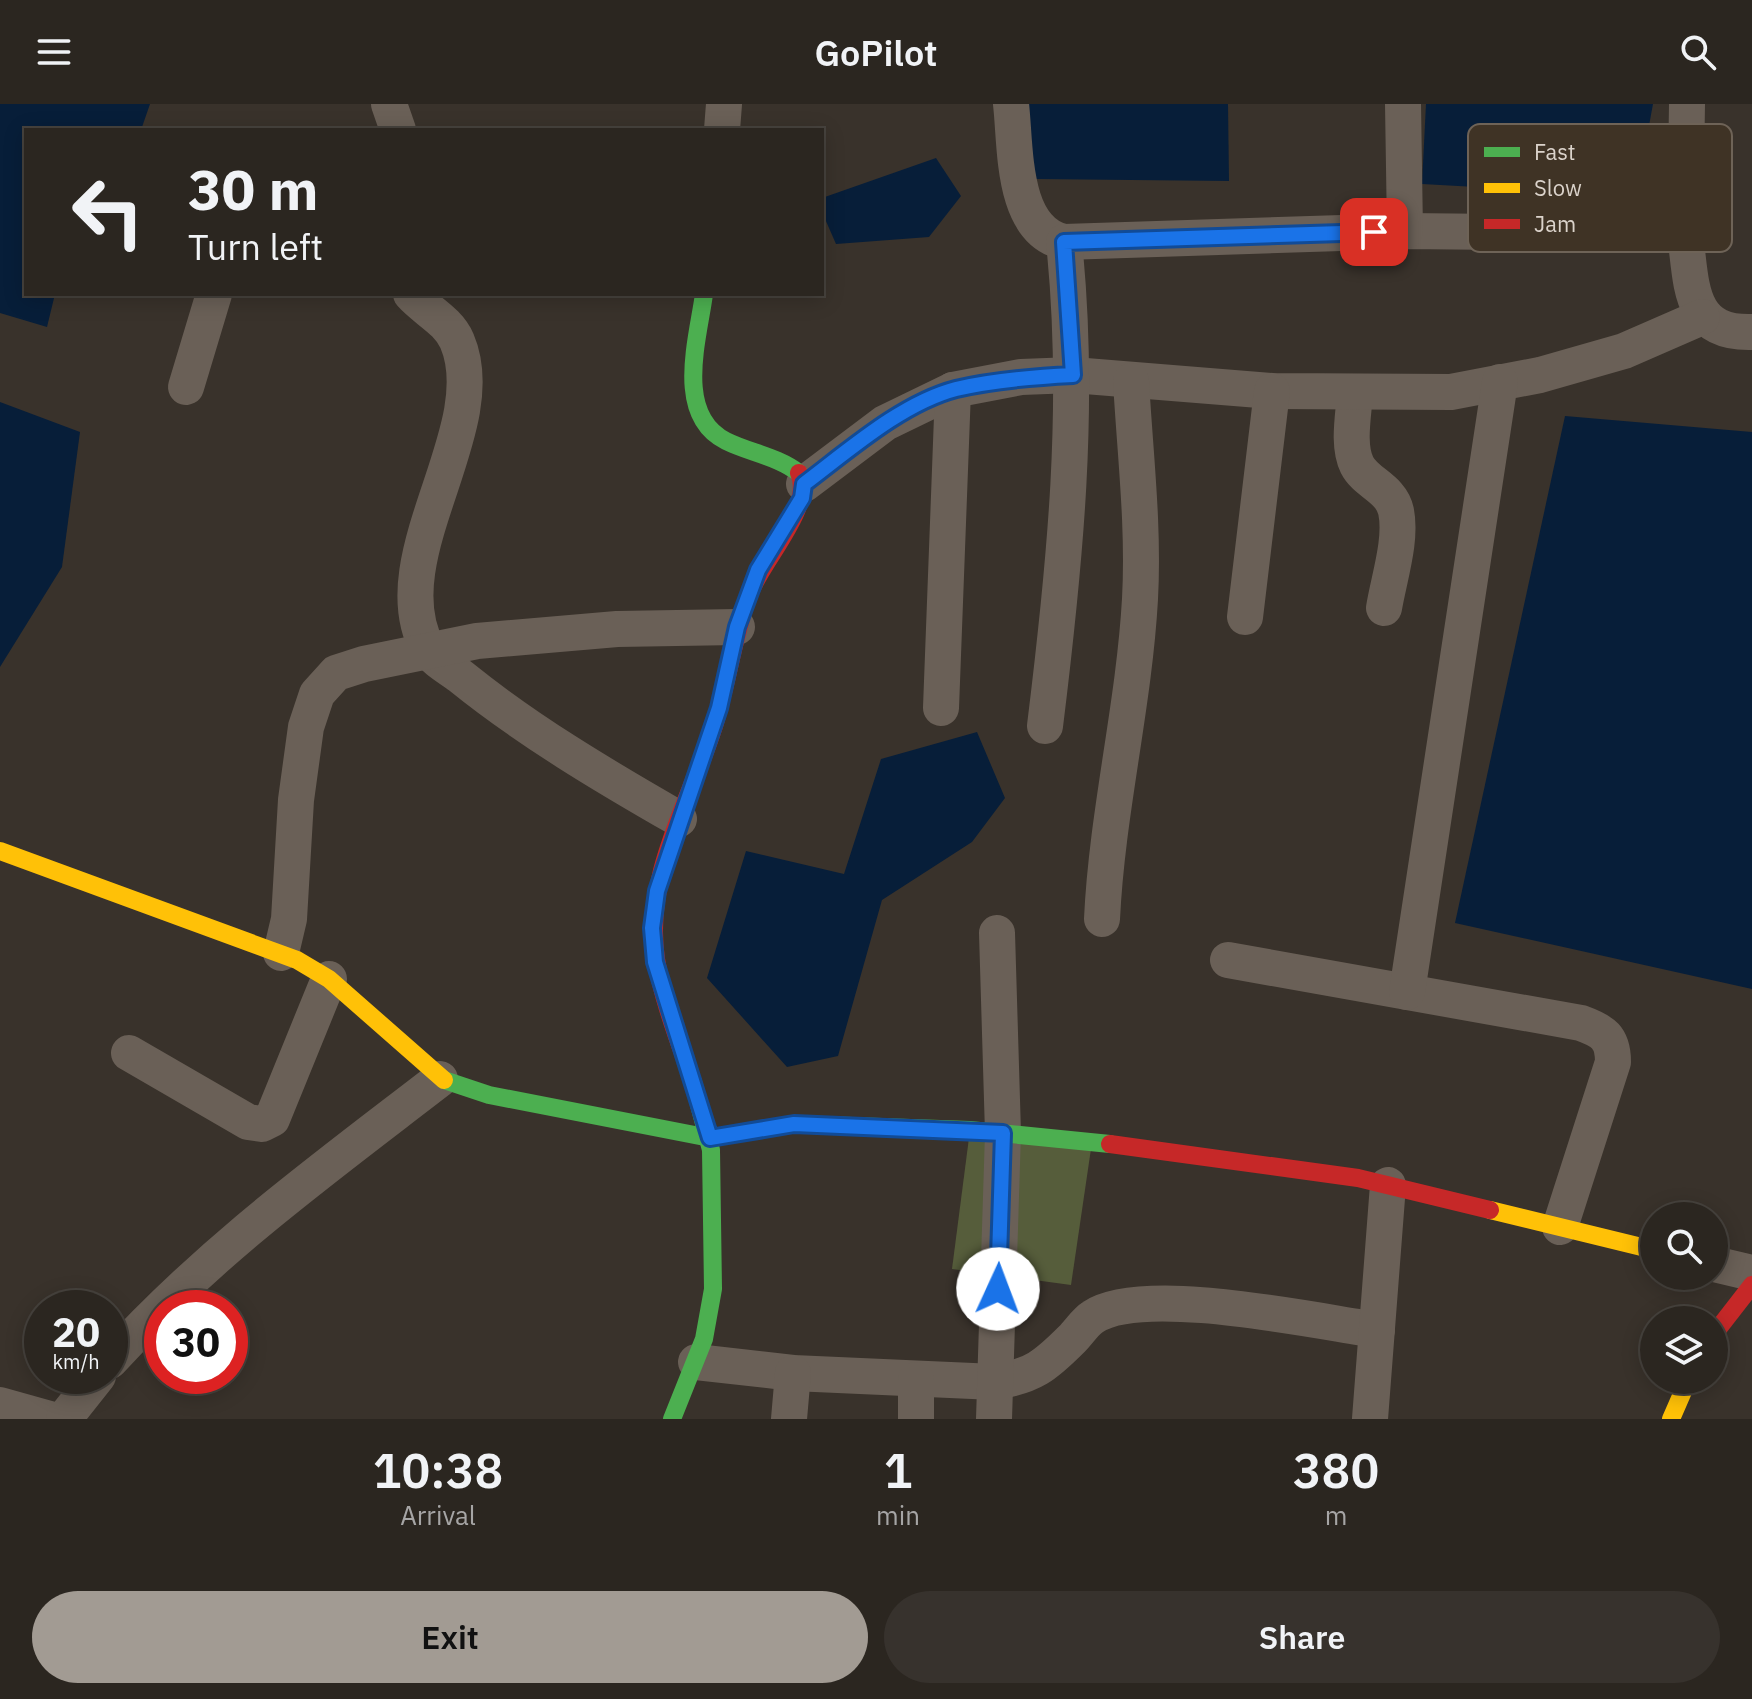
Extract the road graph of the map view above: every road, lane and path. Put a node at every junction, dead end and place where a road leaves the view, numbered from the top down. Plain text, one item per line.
1 (389, 104) edge
2 (724, 104) edge
3 (1011, 104) edge
4 (1403, 104) edge
5 (1687, 104) edge
6 (1687, 124) edge
7 (397, 128) edge
8 (722, 128) edge
9 (1405, 231) junction
10 (1468, 232) edge
11 (1064, 242) junction
12 (1688, 252) edge
13 (213, 296) edge
14 (414, 296) edge
15 (704, 296) edge
16 (1702, 317) junction
17 (1752, 332) edge
18 (1073, 375) junction
19 (1131, 381) junction
20 (1500, 382) junction
21 (186, 387) dead end
22 (953, 390) junction
23 (1272, 391) junction
24 (1355, 392) junction
25 (804, 484) junction
26 (1384, 608) dead end
27 (1245, 617) dead end
28 (737, 627) junction
29 (429, 651) junction
30 (941, 708) dead end
31 (1045, 726) dead end
32 (679, 819) junction
33 (0, 851) edge
34 (1102, 919) dead end
35 (997, 933) dead end
36 (281, 953) junction
37 (1228, 960) dead end
38 (329, 979) junction
39 (1407, 992) junction
40 (129, 1053) dead end
41 (440, 1079) junction
42 (1003, 1133) junction
43 (710, 1138) junction
44 (1388, 1185) junction
45 (1560, 1227) junction
46 (1640, 1247) edge
47 (1728, 1267) edge
48 (1752, 1273) edge
49 (1752, 1285) edge
50 (1728, 1316) edge
51 (1377, 1330) junction
52 (128, 1341) edge
53 (696, 1362) junction
54 (793, 1373) junction
55 (916, 1380) junction
56 (995, 1382) junction
57 (84, 1394) edge
58 (1682, 1394) edge
59 (0, 1405) edge
60 (50, 1419) edge
61 (64, 1419) edge
62 (672, 1419) edge
63 (789, 1419) edge
64 (916, 1419) edge
65 (994, 1419) edge
66 (1370, 1419) edge
67 (1671, 1419) edge

1 - 7 street
2 - 8 street
3 - 11 street
4 - 9 street
5 - 6 street
9 - 10 street
9 - 11 street
11 - 18 street
12 - 16 street
13 - 21 street
14 - 29 street
15 - 25 main road
16 - 17 street
16 - 20 street
18 - 19 street
18 - 22 street
18 - 31 street
19 - 23 street
19 - 34 street
20 - 24 street
20 - 39 street
22 - 25 street
22 - 30 street
23 - 24 street
23 - 27 street
24 - 26 street
25 - 28 main road
28 - 29 street
28 - 32 main road
29 - 32 street
29 - 36 street
32 - 43 main road
33 - 36 main road
35 - 42 street
36 - 38 main road
37 - 39 street
38 - 40 street
38 - 41 main road
39 - 45 street
41 - 43 main road
41 - 52 street
42 - 43 main road
42 - 44 main road
42 - 56 street
43 - 53 main road
44 - 45 main road
44 - 51 street
45 - 46 main road
47 - 48 street
49 - 50 main road
51 - 56 street
51 - 66 street
53 - 54 street
53 - 62 main road
54 - 55 street
54 - 63 street
55 - 56 street
55 - 64 street
56 - 65 street
57 - 61 street
58 - 67 main road
59 - 60 street

